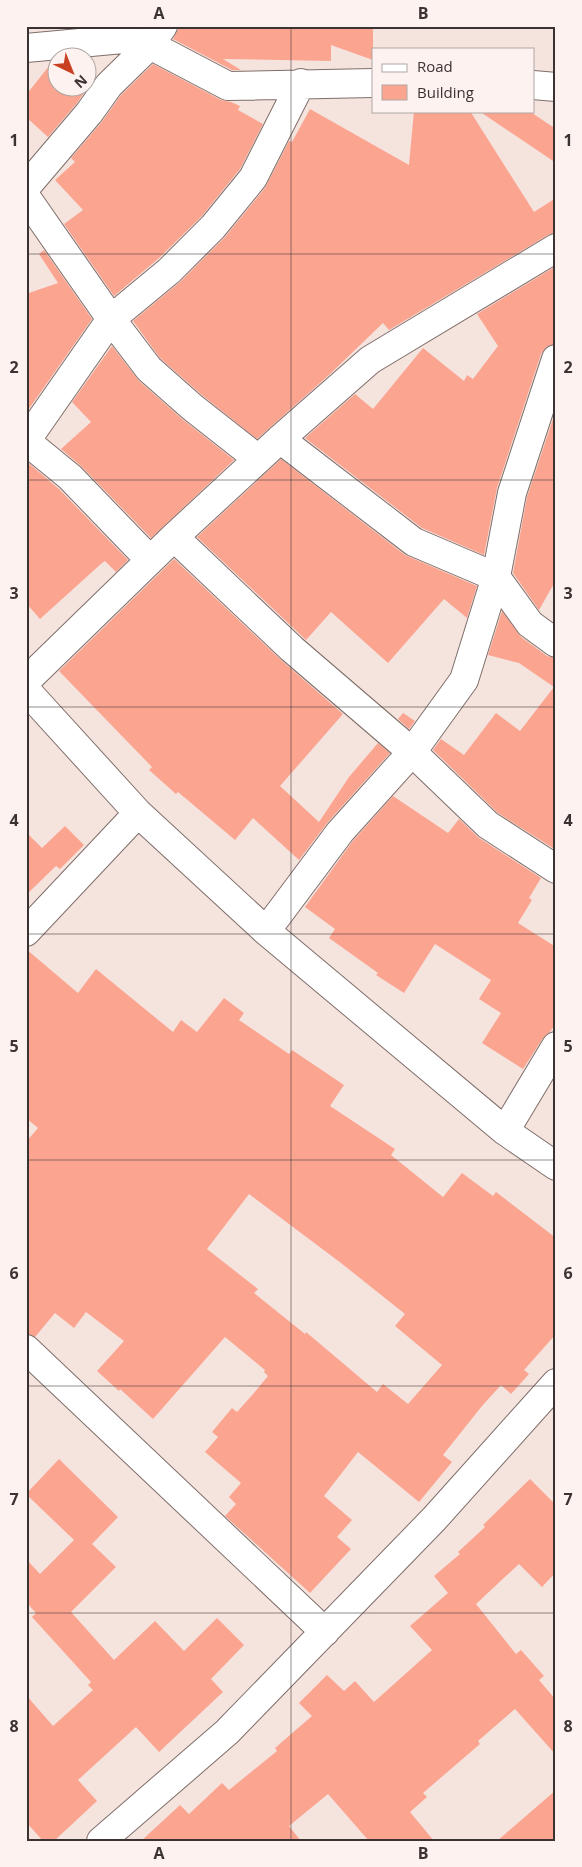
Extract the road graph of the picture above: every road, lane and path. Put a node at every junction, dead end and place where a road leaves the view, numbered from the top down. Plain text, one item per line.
1 (122, 32) edge
2 (156, 36) edge
3 (26, 48) edge
4 (301, 83) junction
5 (372, 83) edge
6 (534, 85) edge
7 (556, 87) edge
8 (26, 187) edge
9 (26, 197) edge
10 (556, 248) edge
11 (111, 319) junction
12 (556, 359) edge
13 (280, 439) junction
14 (26, 441) edge
15 (258, 459) junction
16 (174, 537) junction
17 (150, 560) junction
18 (496, 578) junction
19 (556, 643) edge
20 (26, 681) edge
21 (26, 690) edge
22 (412, 752) junction
23 (138, 813) junction
24 (556, 869) edge
25 (266, 931) junction
26 (26, 932) edge
27 (556, 1046) edge
28 (505, 1131) junction
29 (556, 1166) edge
30 (26, 1349) edge
31 (556, 1383) edge
32 (325, 1632) junction
33 (101, 1841) edge

1 - 2 street
1 - 3 street
2 - 4 street
2 - 8 street
4 - 5 street
4 - 11 street
6 - 7 street
9 - 11 street
10 - 13 street
11 - 14 street
11 - 15 street
12 - 18 street
13 - 15 street
13 - 18 street
14 - 17 street
15 - 16 street
16 - 17 street
16 - 22 street
17 - 20 street
18 - 19 street
18 - 22 street
21 - 23 street
22 - 24 street
22 - 25 street
23 - 25 street
23 - 26 street
25 - 28 street
27 - 28 street
28 - 29 street
30 - 32 street
31 - 32 street
32 - 33 street

